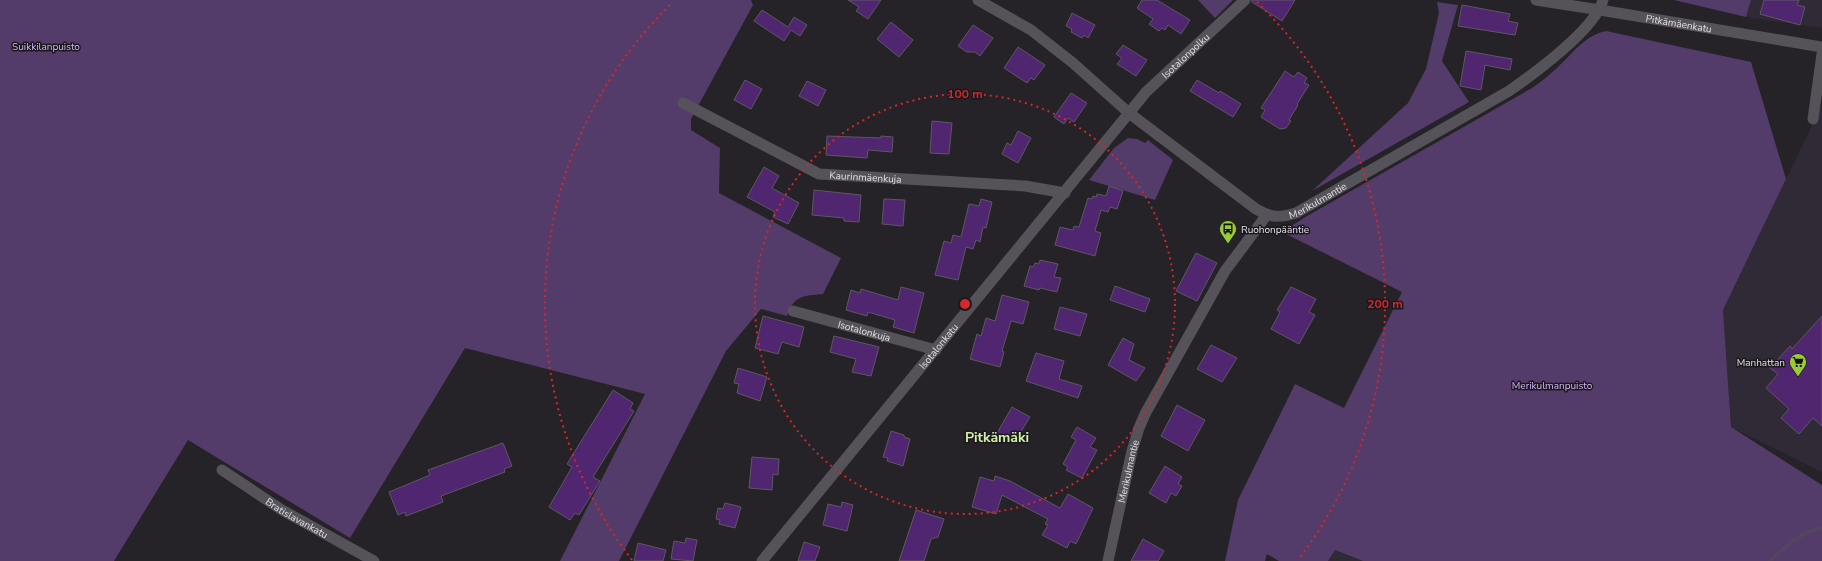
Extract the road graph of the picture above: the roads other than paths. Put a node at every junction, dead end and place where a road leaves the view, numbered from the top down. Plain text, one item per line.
1 (978, 0) edge
2 (1245, 0) edge
3 (1536, 0) edge
4 (1602, 5) edge
5 (1822, 47) edge
6 (1822, 54) edge
7 (683, 103) dead end
8 (1129, 113) junction
9 (1813, 119) dead end
10 (1065, 193) junction
11 (1266, 216) junction
12 (793, 311) dead end
13 (936, 350) junction
14 (222, 470) dead end
15 (374, 561) edge
16 (762, 561) edge
17 (1108, 561) edge

1 - 8 street
2 - 8 street, Isotalonpolku
3 - 4 street, Pitkämäenkatu
4 - 5 street, Pitkämäenkatu
4 - 11 street, Merikulmantie
6 - 9 street
7 - 10 street, Kaurinmäenkuja
8 - 10 street, Isotalonkatu
8 - 11 street
10 - 13 street, Isotalonkatu
11 - 17 street, Merikulmantie
12 - 13 street, Isotalonkuja
13 - 16 street, Isotalonkatu
14 - 15 street, Bratislavankatu

